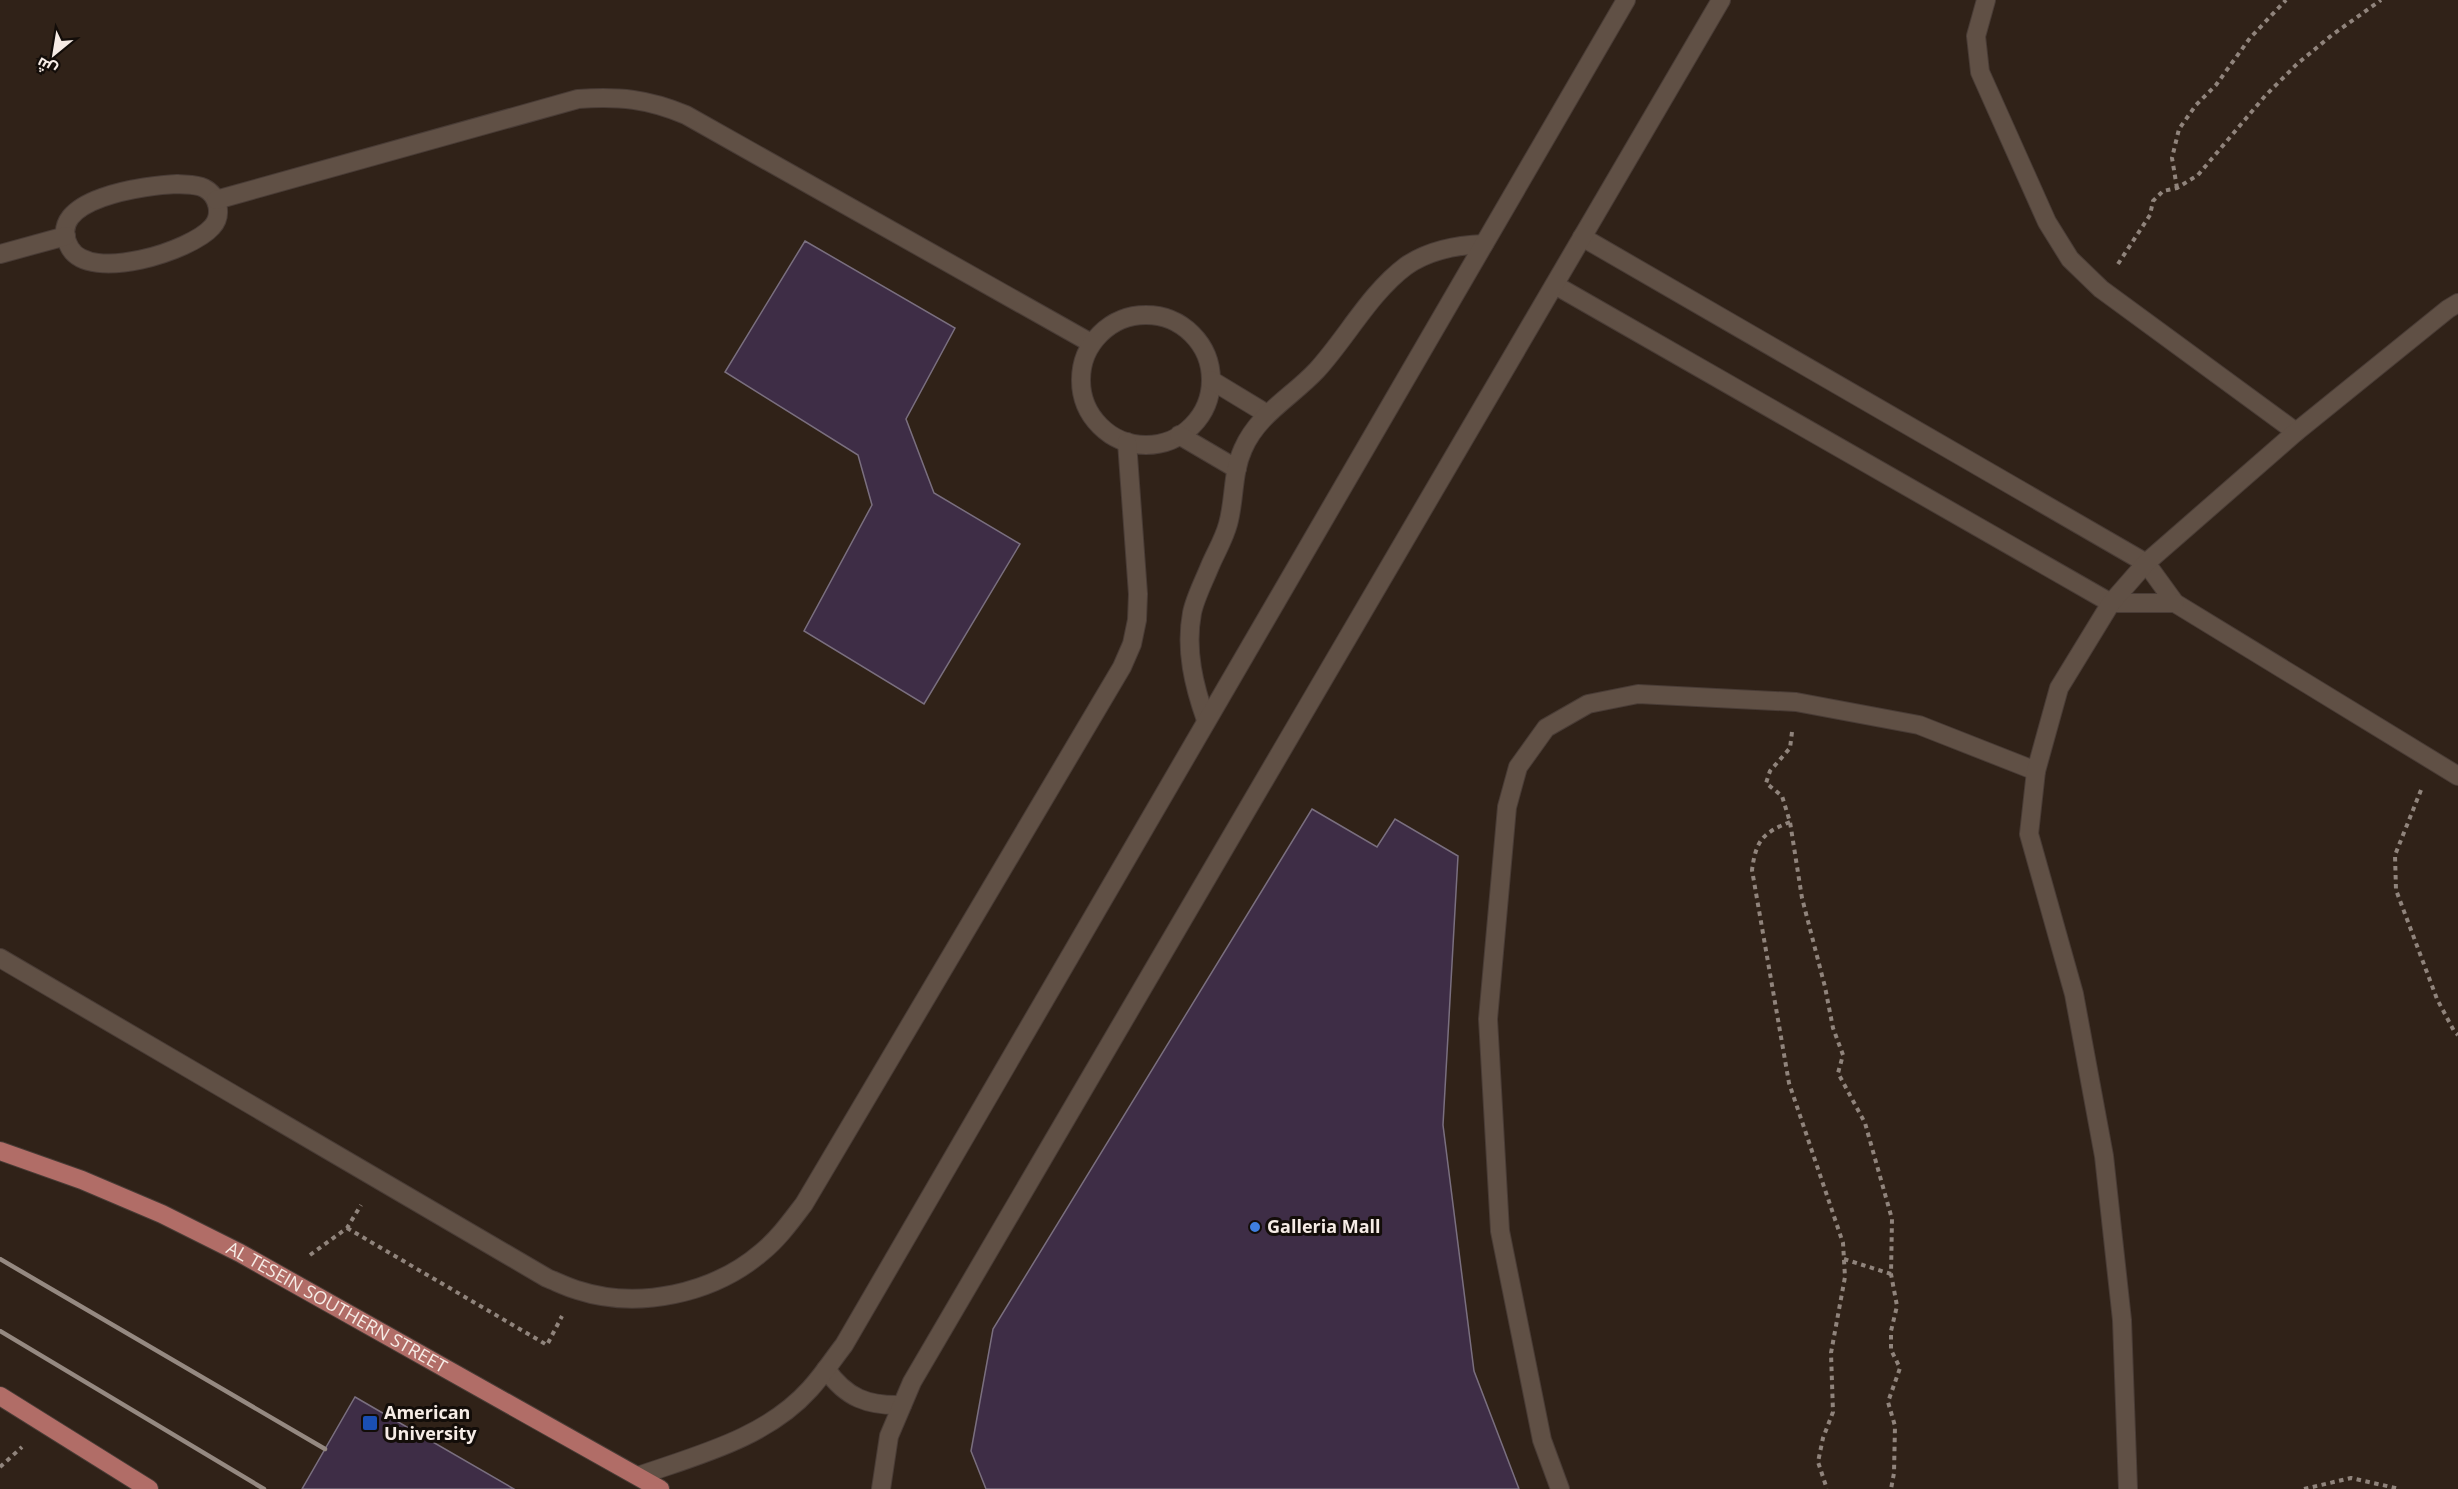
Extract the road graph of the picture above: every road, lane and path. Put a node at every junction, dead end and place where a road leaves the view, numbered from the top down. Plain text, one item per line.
1 (1626, 0) edge
2 (1721, 0) edge
3 (1986, 0) edge
4 (2286, 0) edge
5 (2381, 0) edge
6 (2177, 188) junction
7 (216, 200) junction
8 (66, 236) junction
9 (1582, 237) junction
10 (1484, 244) junction
11 (0, 254) edge
12 (1555, 285) junction
13 (2102, 289) junction
14 (2458, 303) edge
15 (1091, 343) junction
16 (1211, 380) junction
17 (1267, 414) junction
18 (2296, 432) junction
19 (1179, 435) junction
20 (1127, 442) junction
21 (1237, 469) junction
22 (2146, 563) junction
23 (2111, 603) junction
24 (2175, 603) junction
25 (1796, 702) junction
26 (1206, 720) junction
27 (2439, 765) junction
28 (2036, 771) junction
29 (2458, 776) edge
30 (1790, 822) junction
31 (0, 958) edge
32 (2458, 1035) edge
33 (0, 1151) edge
34 (1844, 1259) junction
35 (1891, 1274) junction
36 (280, 1277) junction
37 (547, 1345) dead end
38 (825, 1370) junction
39 (0, 1396) edge
40 (902, 1405) junction
41 (638, 1476) junction
42 (149, 1489) edge
43 (660, 1489) edge
44 (881, 1489) edge
45 (1560, 1489) edge
46 (1827, 1489) edge
47 (1891, 1489) edge
48 (2128, 1489) edge
49 (2304, 1489) edge
50 (2400, 1489) edge

1 - 10 street
2 - 9 street
3 - 13 street
4 - 6 path
5 - 6 path
6 - 13 path
7 - 8 street
7 - 8 street
7 - 15 street
8 - 11 street
9 - 12 street
9 - 22 street
10 - 17 street
10 - 26 street
12 - 23 street
12 - 40 street
13 - 18 street
14 - 18 street
15 - 16 street
15 - 20 street
16 - 17 street
16 - 19 street
17 - 21 street
18 - 22 street
19 - 20 street
19 - 21 street
20 - 31 street
21 - 26 street
22 - 23 street
22 - 24 street
23 - 24 street
23 - 28 street
24 - 27 street
25 - 28 street
25 - 30 path
25 - 45 street
26 - 38 street
27 - 29 street
27 - 32 path
28 - 48 street
30 - 34 path
30 - 35 path
33 - 36 main road, AL TESEIN SOUTHERN STREET
34 - 35 path
34 - 46 path
35 - 47 path
36 - 37 path
36 - 41 main road, AL TESEIN SOUTHERN STREET
38 - 40 street
38 - 41 street
39 - 42 main road
40 - 44 street
41 - 43 main road, AL TESEIN SOUTHERN STREET
49 - 50 path

